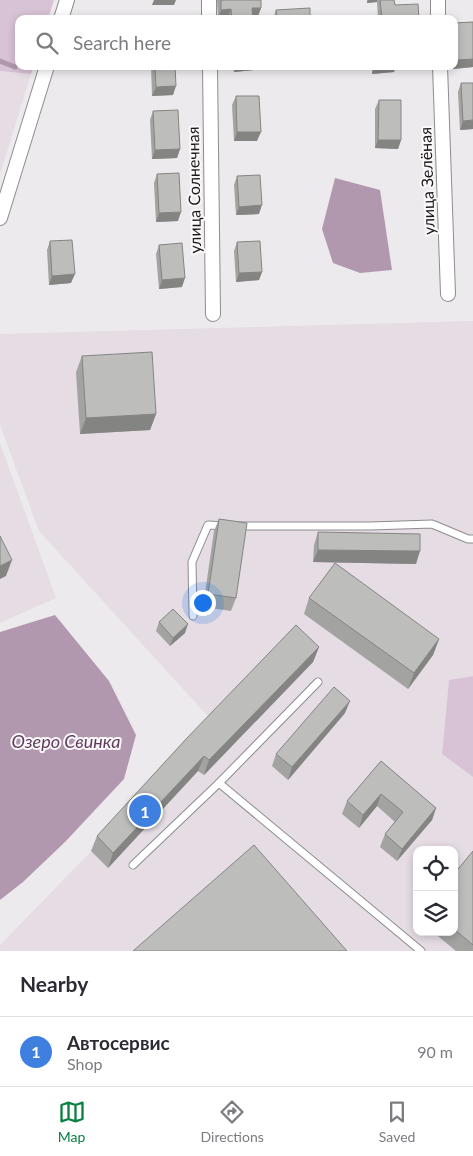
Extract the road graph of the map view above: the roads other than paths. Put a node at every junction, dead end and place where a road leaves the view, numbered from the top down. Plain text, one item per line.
1 (67, 0) edge
2 (209, 0) edge
3 (438, 0) edge
4 (62, 15) edge
5 (210, 15) edge
6 (438, 15) edge
7 (46, 70) edge
8 (210, 70) edge
9 (440, 70) edge
10 (0, 218) edge
11 (448, 294) dead end
12 (213, 314) dead end
13 (473, 539) edge
14 (193, 616) dead end
15 (318, 682) dead end
16 (219, 783) junction
17 (133, 865) dead end
18 (421, 951) edge

1 - 4 street
2 - 5 street
3 - 6 street
7 - 10 street
8 - 12 street, улица Солнечная
9 - 11 street, улица Зелёная
13 - 14 lane
15 - 16 lane
16 - 17 lane
16 - 18 lane

